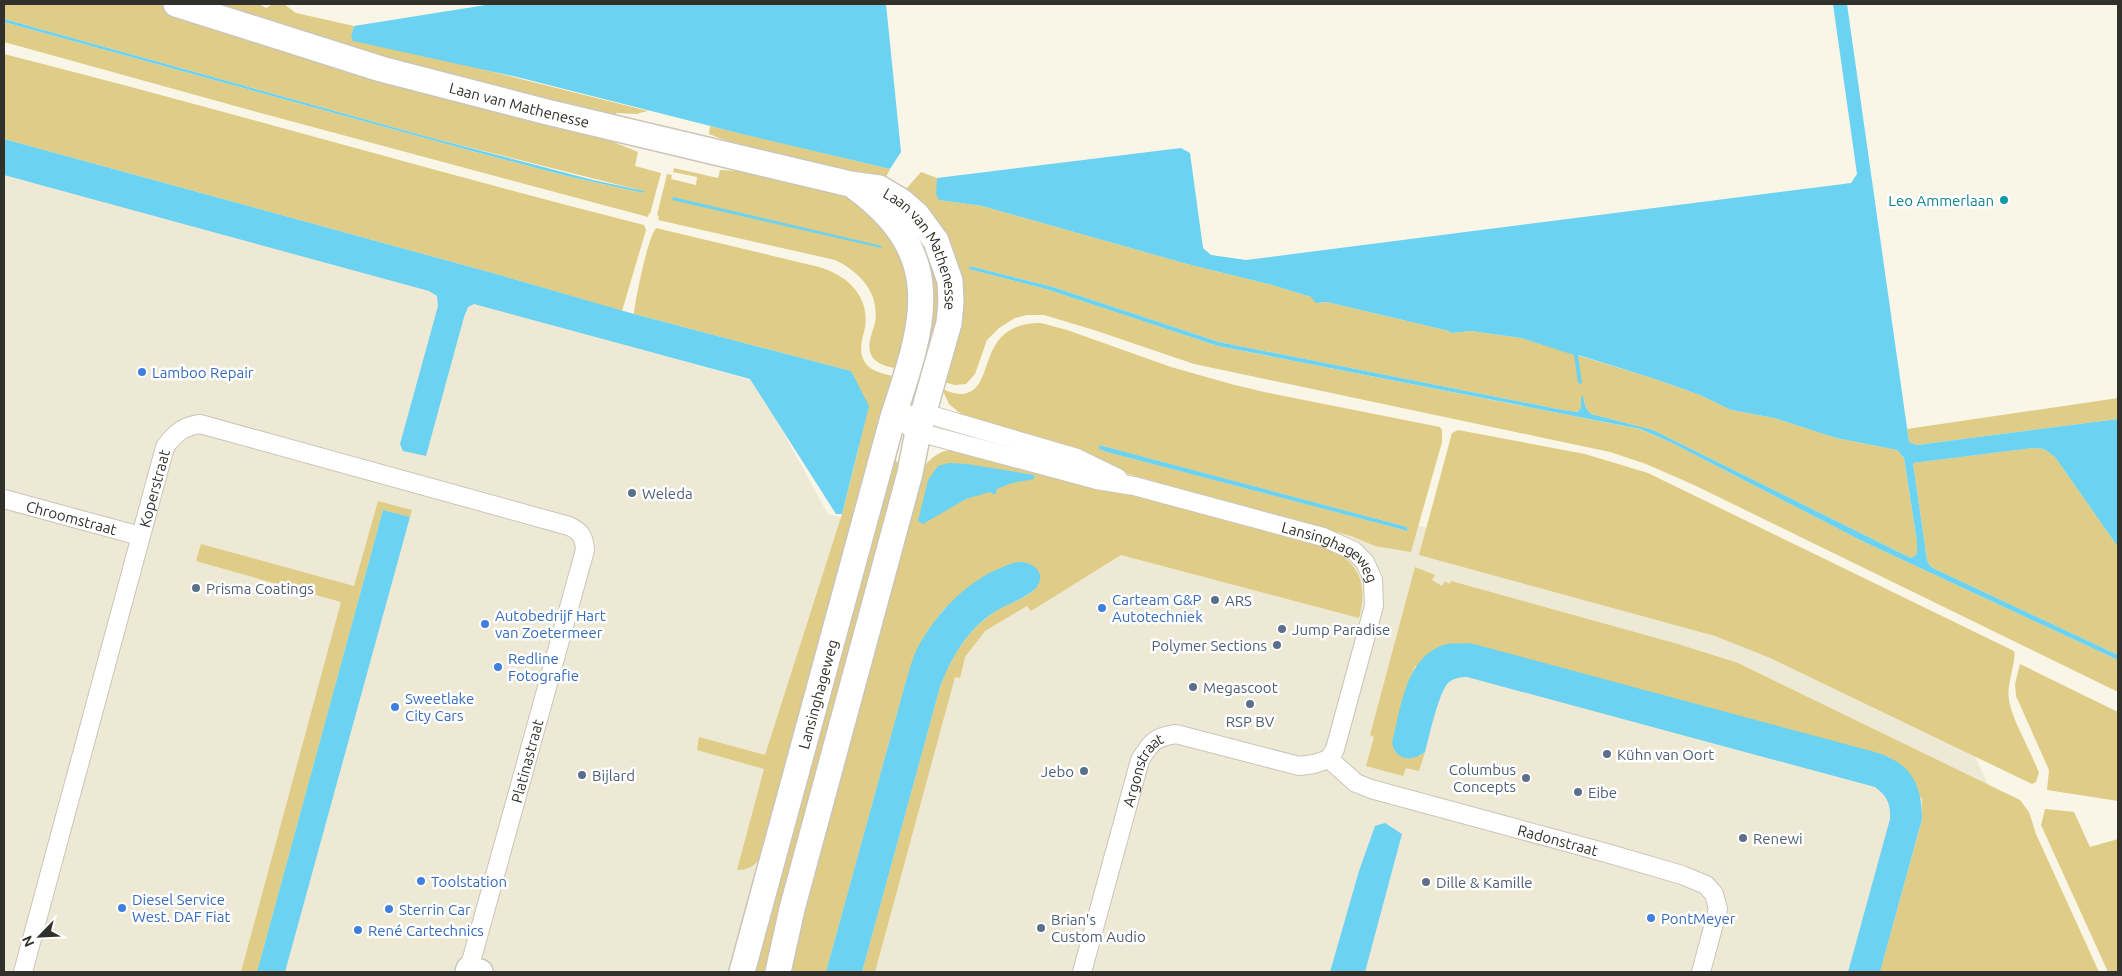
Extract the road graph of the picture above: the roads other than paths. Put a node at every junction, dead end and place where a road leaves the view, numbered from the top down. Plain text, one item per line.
1 (186, 5) edge
2 (850, 184) junction
3 (893, 417) junction
4 (921, 423) junction
5 (4, 499) edge
6 (140, 536) junction
7 (585, 550) joint
8 (1329, 759) junction
9 (473, 971) edge
10 (23, 972) edge
11 (742, 972) edge
12 (778, 972) edge
13 (1082, 972) edge
14 (1701, 972) edge

1 - 2 street, Laan van Mathenesse
2 - 3 street, Laan van Mathenesse
2 - 4 street, Laan van Mathenesse
3 - 4 street, Lansinghageweg
3 - 11 street, Lansinghageweg
4 - 8 street, Lansinghageweg
4 - 12 street, Lansinghageweg
5 - 6 street, Chroomstraat
6 - 7 street, Koperstraat
6 - 10 street, Koperstraat
7 - 9 street, Platinastraat
8 - 13 street, Argonstraat
8 - 14 street, Radonstraat

